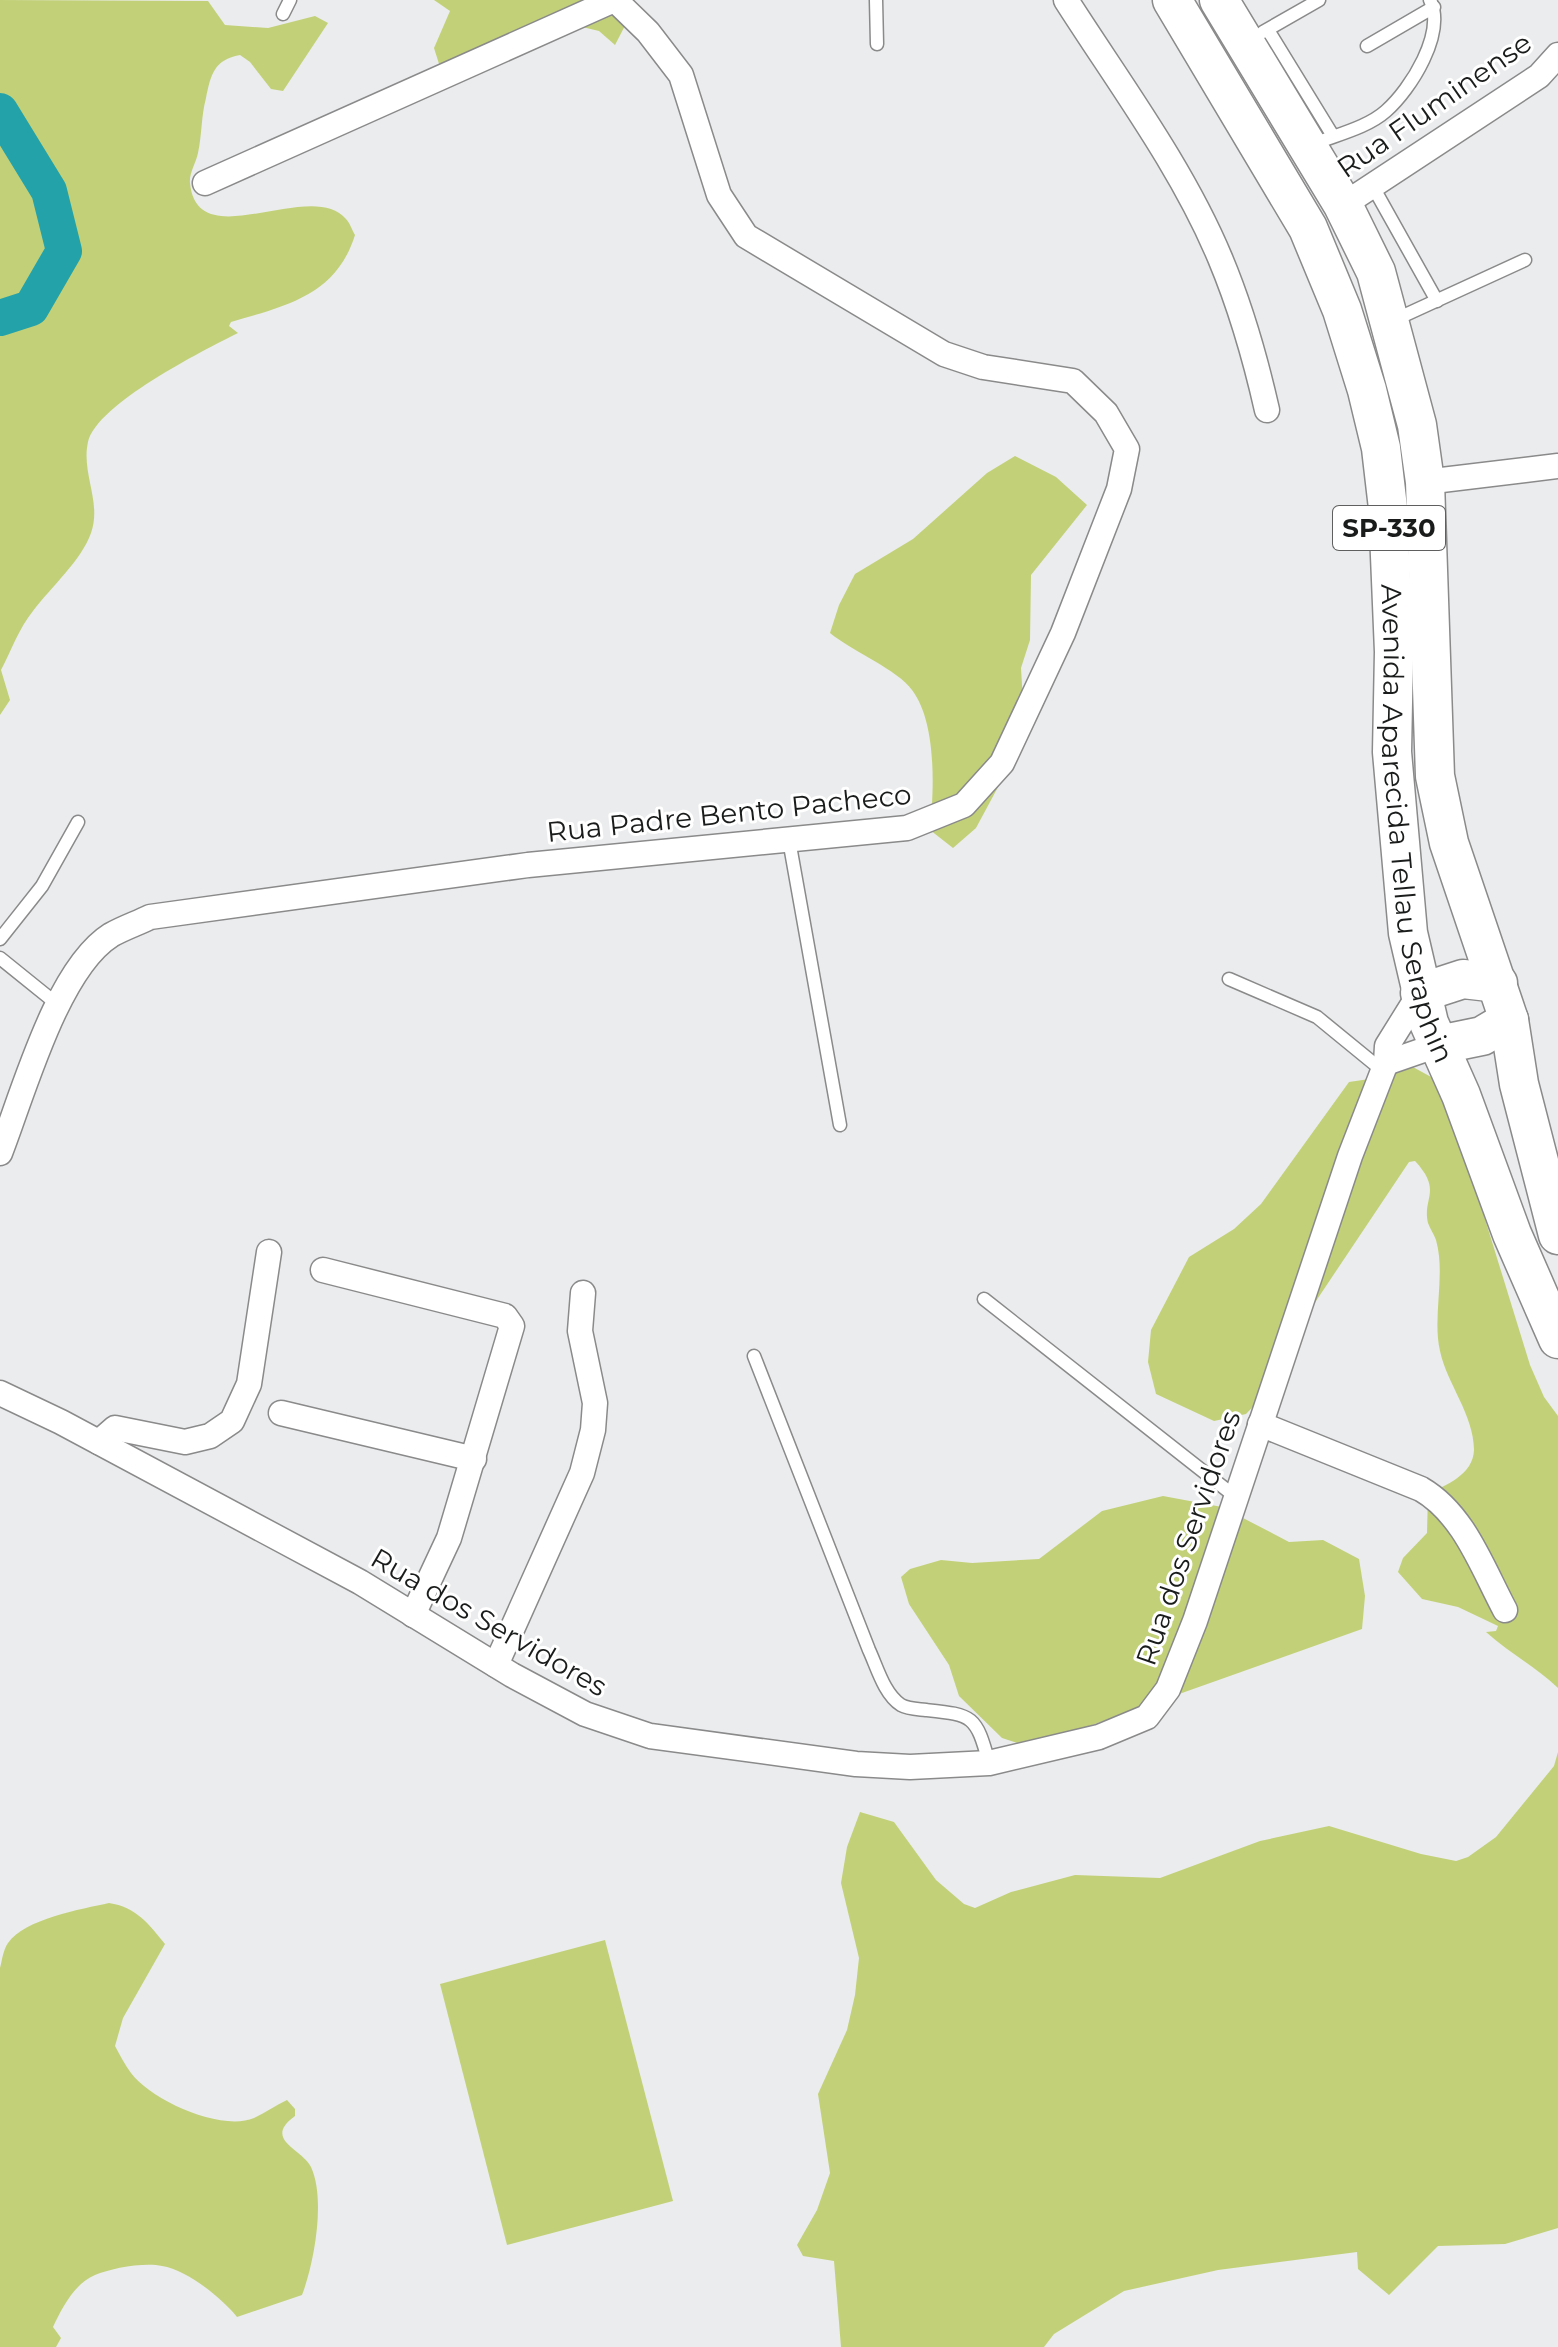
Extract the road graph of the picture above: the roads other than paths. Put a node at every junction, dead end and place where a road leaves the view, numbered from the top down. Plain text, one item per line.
1 (290, 0) edge
2 (614, 0) edge
3 (876, 0) edge
4 (1066, 0) edge
5 (1172, 0) edge
6 (1219, 0) edge
7 (1319, 0) edge
8 (1432, 4) edge
9 (283, 14) dead end
10 (1256, 36) junction
11 (877, 44) dead end
12 (1367, 46) dead end
13 (1558, 55) edge
14 (1320, 141) junction
15 (205, 183) dead end
16 (1358, 195) junction
17 (1525, 260) dead end
18 (1437, 301) junction
19 (1389, 323) junction
20 (1267, 410) dead end
21 (1558, 466) edge
22 (1425, 482) junction
23 (78, 822) dead end
24 (789, 840) junction
25 (0, 939) edge
26 (0, 958) edge
27 (1229, 979) dead end
28 (1498, 983) junction
29 (1420, 993) junction
30 (57, 1004) junction
31 (1509, 1020) junction
32 (1438, 1045) junction
33 (1384, 1067) junction
34 (840, 1125) dead end
35 (0, 1153) edge
36 (1558, 1235) edge
37 (269, 1252) dead end
38 (323, 1270) dead end
39 (583, 1293) dead end
40 (984, 1299) dead end
41 (1558, 1339) edge
42 (754, 1356) dead end
43 (0, 1393) edge
44 (281, 1413) dead end
45 (1260, 1424) junction
46 (99, 1442) junction
47 (474, 1459) junction
48 (1237, 1498) junction
49 (1505, 1610) dead end
50 (413, 1615) junction
51 (496, 1665) junction
52 (989, 1763) junction

1 - 9 lane
2 - 15 street
2 - 24 street, Rua Padre Bento Pacheco
3 - 11 lane
4 - 20 street
5 - 29 main road, Avenida Aparecida Tellau Seraphin / SP-330
6 - 10 main road, Avenida Aparecida Tellau Seraphin / SP-330
7 - 10 lane
8 - 12 lane
8 - 14 lane
10 - 14 main road, Avenida Aparecida Tellau Seraphin / SP-330
13 - 16 street, Rua Fluminense
14 - 16 main road, Avenida Aparecida Tellau Seraphin / SP-330
16 - 18 lane
16 - 19 main road, Avenida Aparecida Tellau Seraphin / SP-330
17 - 18 lane
18 - 19 lane
19 - 22 main road, Avenida Aparecida Tellau Seraphin / SP-330
21 - 22 street
22 - 28 main road, Avenida Aparecida Tellau Seraphin / SP-330
23 - 25 lane
24 - 30 street, Rua Padre Bento Pacheco
24 - 34 lane
26 - 30 lane
27 - 33 lane
28 - 29 main road
28 - 31 main road, Avenida Aparecida Tellau Seraphin / SP-330
29 - 32 main road, Avenida Aparecida Tellau Seraphin / SP-330
29 - 33 street, Rua dos Servidores
30 - 35 street, Rua Padre Bento Pacheco
31 - 32 main road
31 - 36 main road, Avenida Aparecida Tellau Seraphin / SP-330
32 - 33 street
32 - 41 main road, Avenida Aparecida Tellau Seraphin / SP-330
33 - 45 street, Rua dos Servidores
37 - 46 street
38 - 47 street
39 - 51 street
40 - 48 lane
42 - 52 lane
43 - 46 street, Rua dos Servidores
44 - 47 street
45 - 48 street, Rua dos Servidores
45 - 49 street
46 - 50 street, Rua dos Servidores
47 - 50 street
48 - 52 street, Rua dos Servidores
50 - 51 street, Rua dos Servidores
51 - 52 street, Rua dos Servidores

